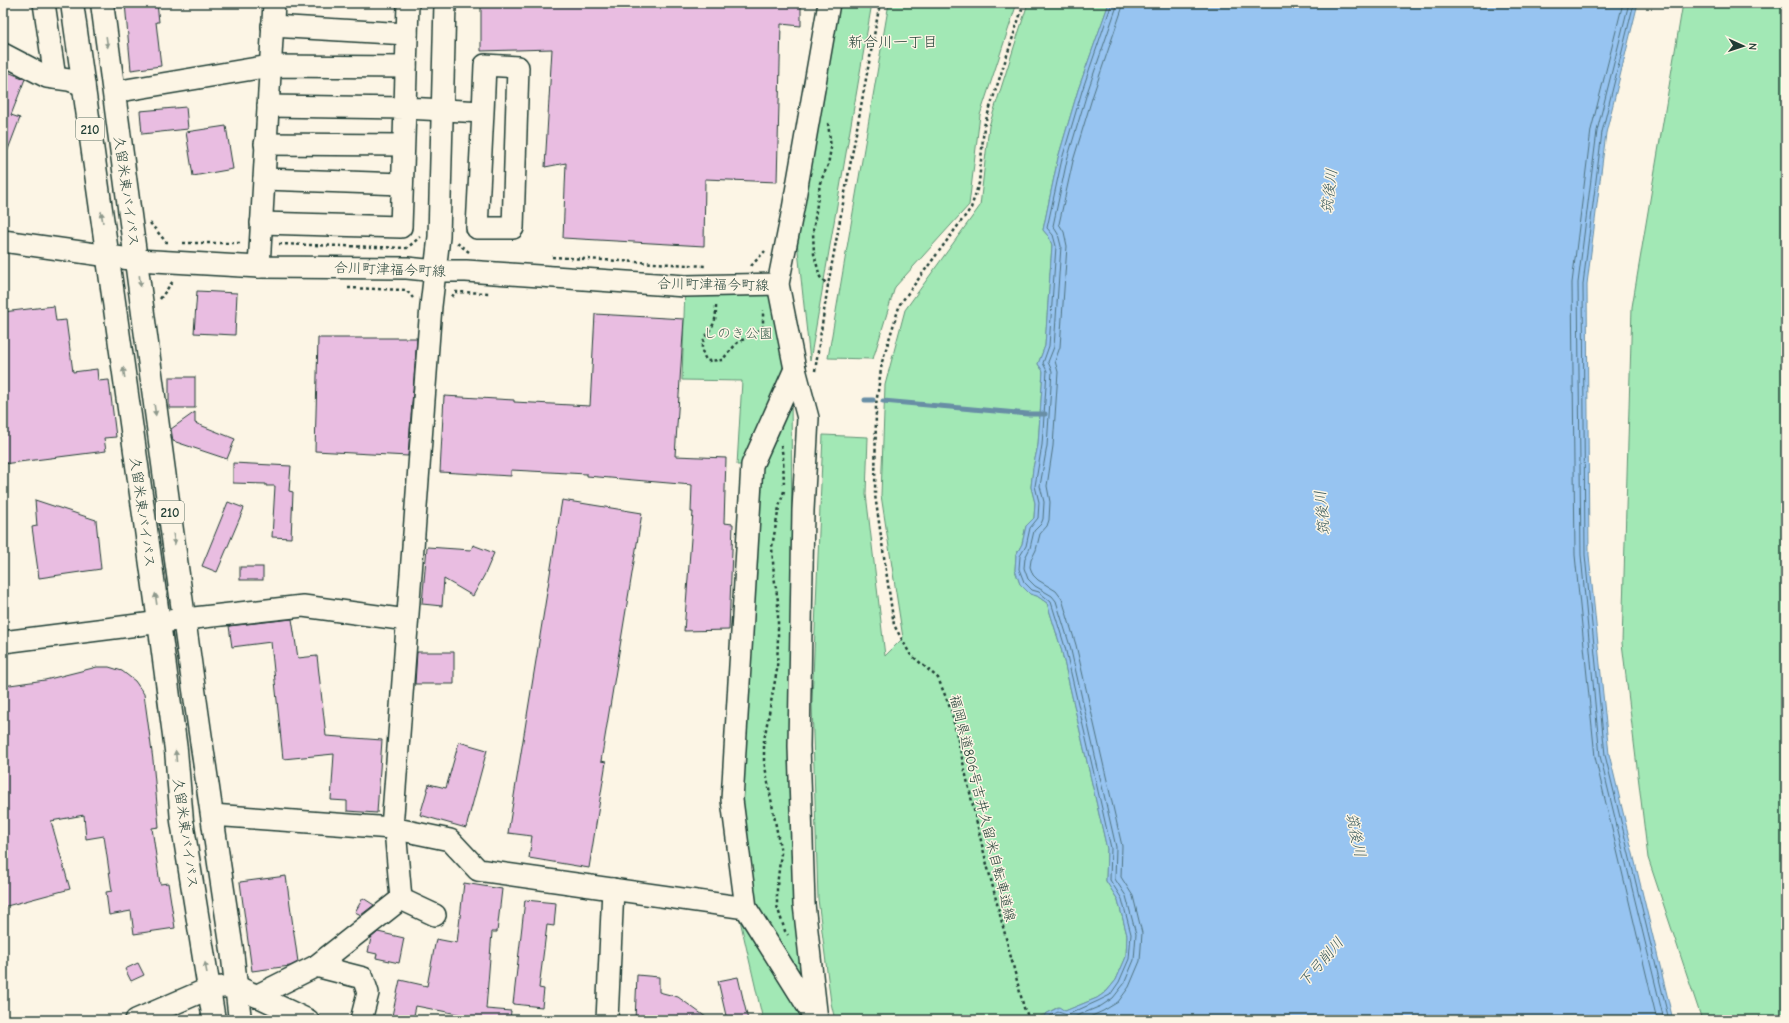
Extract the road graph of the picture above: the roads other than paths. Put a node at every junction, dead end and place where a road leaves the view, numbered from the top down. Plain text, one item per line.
1 (44, 3) edge
2 (72, 3) edge
3 (102, 3) edge
4 (274, 3) edge
5 (408, 3) edge
6 (445, 3) edge
7 (829, 3) edge
8 (272, 26) junction
9 (407, 34) junction
10 (3, 54) edge
11 (270, 66) junction
12 (406, 68) junction
13 (55, 78) junction
14 (84, 85) junction
15 (114, 92) junction
16 (268, 106) junction
17 (405, 108) junction
18 (442, 111) junction
19 (483, 112) junction
20 (266, 144) junction
21 (404, 145) junction
22 (264, 179) junction
23 (402, 184) junction
24 (261, 223) junction
25 (3, 241) edge
26 (109, 255) junction
27 (137, 260) junction
28 (258, 267) junction
29 (436, 271) junction
30 (778, 284) junction
31 (805, 370) junction
32 (185, 619) junction
33 (407, 620) junction
34 (159, 622) junction
35 (3, 642) edge
36 (212, 815) junction
37 (394, 829) junction
38 (613, 889) junction
39 (401, 899) junction
40 (746, 908) junction
41 (435, 915) dead end
42 (316, 966) junction
43 (236, 986) junction
44 (210, 988) junction
45 (256, 996) junction
46 (136, 1020) edge
47 (214, 1020) edge
48 (240, 1020) edge
49 (308, 1020) edge
50 (361, 1020) edge
51 (607, 1020) edge
52 (816, 1020) edge

1 - 13 street
2 - 14 highway, 久留米東バイパス / 210
3 -> 15 highway, 久留米東バイパス / 210
4 - 8 street
5 - 9 street
6 - 18 street
7 - 30 street
8 - 9 street
8 - 11 street
9 - 12 street
10 - 13 street
11 - 12 street
11 - 15 street
11 - 16 street
12 - 17 street
13 - 14 street
26 -> 14 highway, 久留米東バイパス / 210
15 - 27 highway, 久留米東バイパス / 210
16 - 17 street
16 - 20 street
17 - 18 street
17 - 21 street
18 - 19 street
18 - 29 street
19 - 19 street
20 - 21 street
20 - 22 street
21 - 23 street
22 - 23 street
22 - 24 street
23 - 24 street
24 - 28 street
25 - 26 street, 合川町津福今町線
26 - 27 street, 合川町津福今町線
34 -> 26 highway, 久留米東バイパス / 210
27 - 28 street, 合川町津福今町線
27 -> 32 highway, 久留米東バイパス / 210
28 - 29 street, 合川町津福今町線
29 - 30 street, 合川町津福今町線
29 - 33 street
30 - 31 street
31 - 40 street
31 - 52 street
32 - 33 street
32 - 34 street
32 - 36 highway, 久留米東バイパス / 210
33 - 37 street
34 - 35 street
44 -> 34 highway, 久留米東バイパス / 210
36 - 37 street
36 - 43 highway, 久留米東バイパス / 210
37 - 38 street
37 - 39 street
38 - 40 street
38 - 51 street
39 - 41 street
39 - 42 street
40 - 52 street
42 - 45 street
42 - 50 street
43 - 44 street
43 - 45 street
43 - 48 highway, 久留米東バイパス / 210
44 - 46 street
44 - 47 highway, 久留米東バイパス / 210
45 - 49 street

